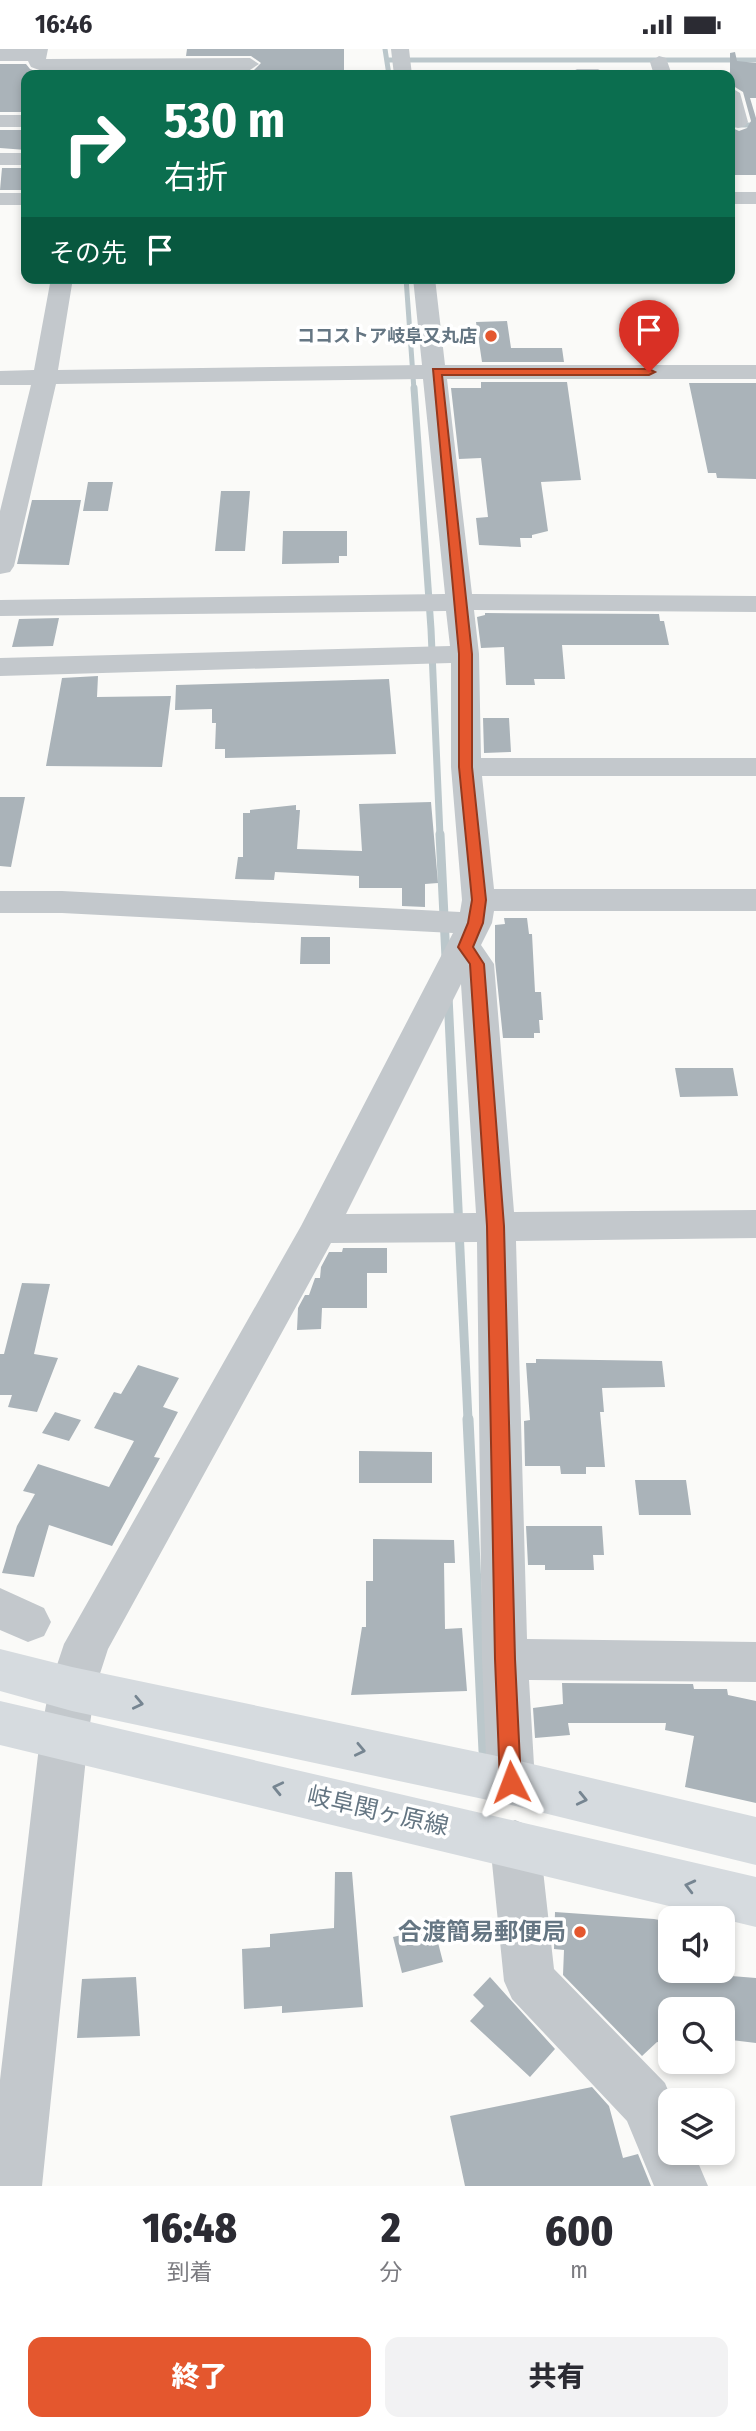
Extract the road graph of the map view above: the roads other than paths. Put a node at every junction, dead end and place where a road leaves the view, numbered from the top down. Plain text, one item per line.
1 (400, 49) edge
2 (37, 52) edge
3 (0, 55) edge
4 (108, 64) edge
5 (250, 64) dead end
6 (402, 70) edge
7 (735, 84) edge
8 (751, 84) dead end
9 (735, 104) edge
10 (0, 121) edge
11 (21, 121) edge
12 (745, 125) edge
13 (0, 159) edge
14 (21, 159) edge
15 (735, 198) edge
16 (756, 198) edge
17 (0, 199) edge
18 (21, 199) edge
19 (61, 284) edge
20 (425, 284) edge
21 (436, 372) junction
22 (756, 372) edge
23 (0, 378) edge
24 (45, 378) junction
25 (0, 566) edge
26 (460, 602) junction
27 (756, 604) edge
28 (0, 608) edge
29 (465, 654) junction
30 (0, 667) edge
31 (466, 767) junction
32 (756, 767) edge
33 (756, 900) edge
34 (0, 902) edge
35 (473, 924) junction
36 (756, 1224) edge
37 (496, 1226) junction
38 (319, 1229) junction
39 (505, 1659) junction
40 (756, 1662) edge
41 (0, 1670) edge
42 (72, 1689) junction
43 (0, 1723) edge
44 (64, 1738) junction
45 (511, 1782) junction
46 (756, 1841) edge
47 (514, 1843) junction
48 (756, 1902) edge
49 (15, 2186) edge
50 (681, 2186) edge

1 - 6 street
2 - 3 street
2 - 4 street
4 - 5 street
7 - 8 street
9 - 12 street
10 - 11 street
13 - 14 street
15 - 16 street
17 - 18 street
19 - 24 street
20 - 21 street
21 - 22 street
21 - 24 street
21 - 26 street
23 - 24 street
24 - 25 street
26 - 27 street
26 - 28 street
26 - 29 street
29 - 30 street
29 - 31 street
31 - 32 street
31 - 35 street
33 - 35 street
34 - 35 street
35 - 37 street
35 - 38 street
36 - 37 street
37 - 38 street
37 - 39 street
38 - 42 street
39 - 40 street
39 - 45 street
41 - 42 main road
42 - 44 street
42 -> 45 main road
43 - 44 main road, 岐阜関ヶ原線
47 -> 44 main road, 岐阜関ヶ原線
44 - 49 street
45 -> 46 main road
48 -> 47 main road, 岐阜関ヶ原線
47 - 50 street

